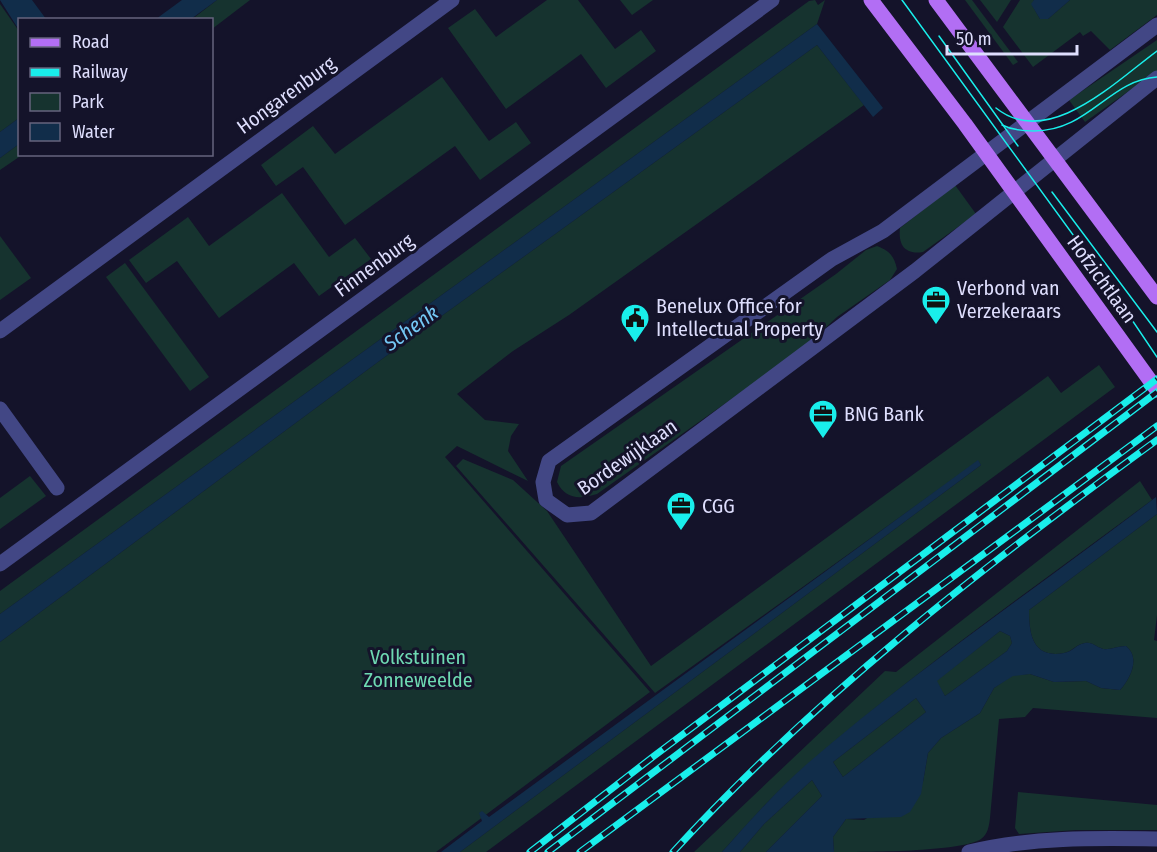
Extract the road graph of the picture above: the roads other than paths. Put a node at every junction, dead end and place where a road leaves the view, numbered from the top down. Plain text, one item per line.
1 (452, 0) edge
2 (772, 0) edge
3 (871, 0) edge
4 (936, 0) edge
5 (1157, 25) edge
6 (1157, 78) edge
7 (1027, 123) junction
8 (987, 154) junction
9 (1054, 159) junction
10 (1013, 192) junction
11 (1157, 297) edge
12 (0, 331) edge
13 (1157, 390) edge
14 (0, 409) edge
15 (57, 488) dead end
16 (0, 564) edge
17 (1157, 839) edge
18 (1029, 847) edge
19 (969, 852) edge

1 - 12 street, Hongarenburg
2 - 16 street, Finnenburg
3 - 8 main road, Hofzichtlaan
4 - 7 main road, Hofzichtlaan
5 - 7 street
6 - 9 street
7 - 8 street
7 - 9 main road, Hofzichtlaan
8 - 10 main road, Hofzichtlaan
8 - 10 street, Bordewijklaan
9 - 10 street
9 - 11 main road, Hofzichtlaan
10 - 13 main road, Hofzichtlaan
14 - 15 street
17 - 18 street
18 - 19 street

